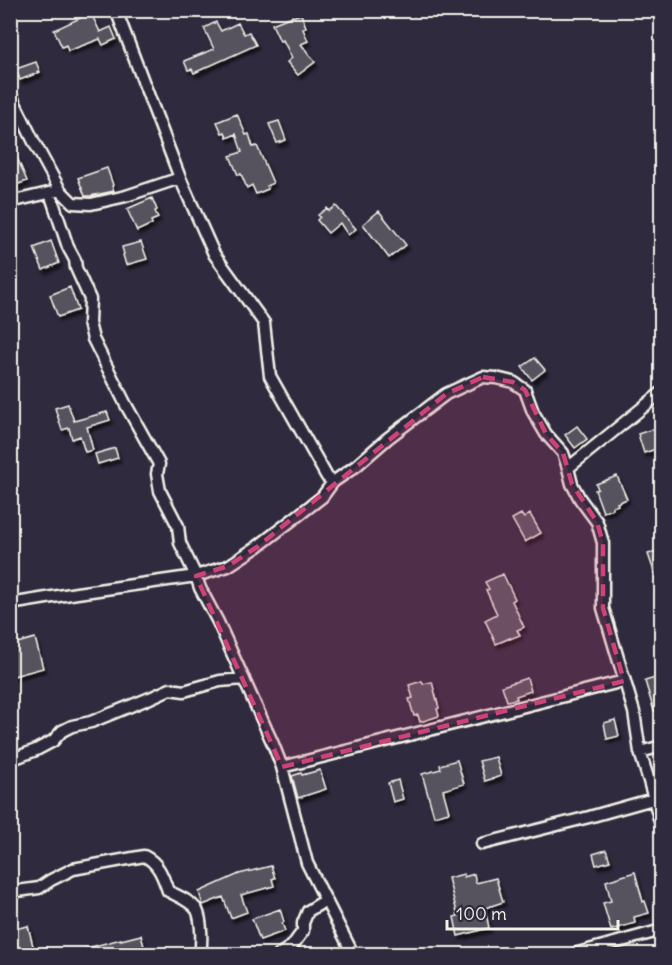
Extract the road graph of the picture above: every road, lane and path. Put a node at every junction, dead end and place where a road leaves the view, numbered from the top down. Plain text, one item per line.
1 (116, 10) edge
2 (10, 93) edge
3 (180, 178) junction
4 (55, 191) junction
5 (10, 202) edge
6 (662, 392) edge
7 (568, 468) junction
8 (333, 482) junction
9 (196, 576) junction
10 (10, 604) edge
11 (244, 679) junction
12 (624, 681) junction
13 (662, 746) edge
14 (640, 752) junction
15 (10, 760) edge
16 (282, 768) junction
17 (653, 799) junction
18 (662, 829) edge
19 (482, 843) dead end
20 (10, 892) edge
21 (326, 900) junction
22 (662, 930) edge
23 (201, 954) edge
24 (280, 954) edge
25 (352, 954) edge
26 (574, 954) edge

1 - 3 street
2 - 4 street
3 - 4 street
3 - 8 street
4 - 5 street
4 - 9 street
6 - 7 street
7 - 8 street
7 - 12 street
8 - 9 street
9 - 10 street
9 - 11 street
11 - 15 street
11 - 16 street
12 - 14 street
12 - 16 street
13 - 14 street
14 - 17 street
16 - 21 street
17 - 18 street
17 - 19 street
20 - 23 street
21 - 24 street
21 - 25 street
22 - 26 street

